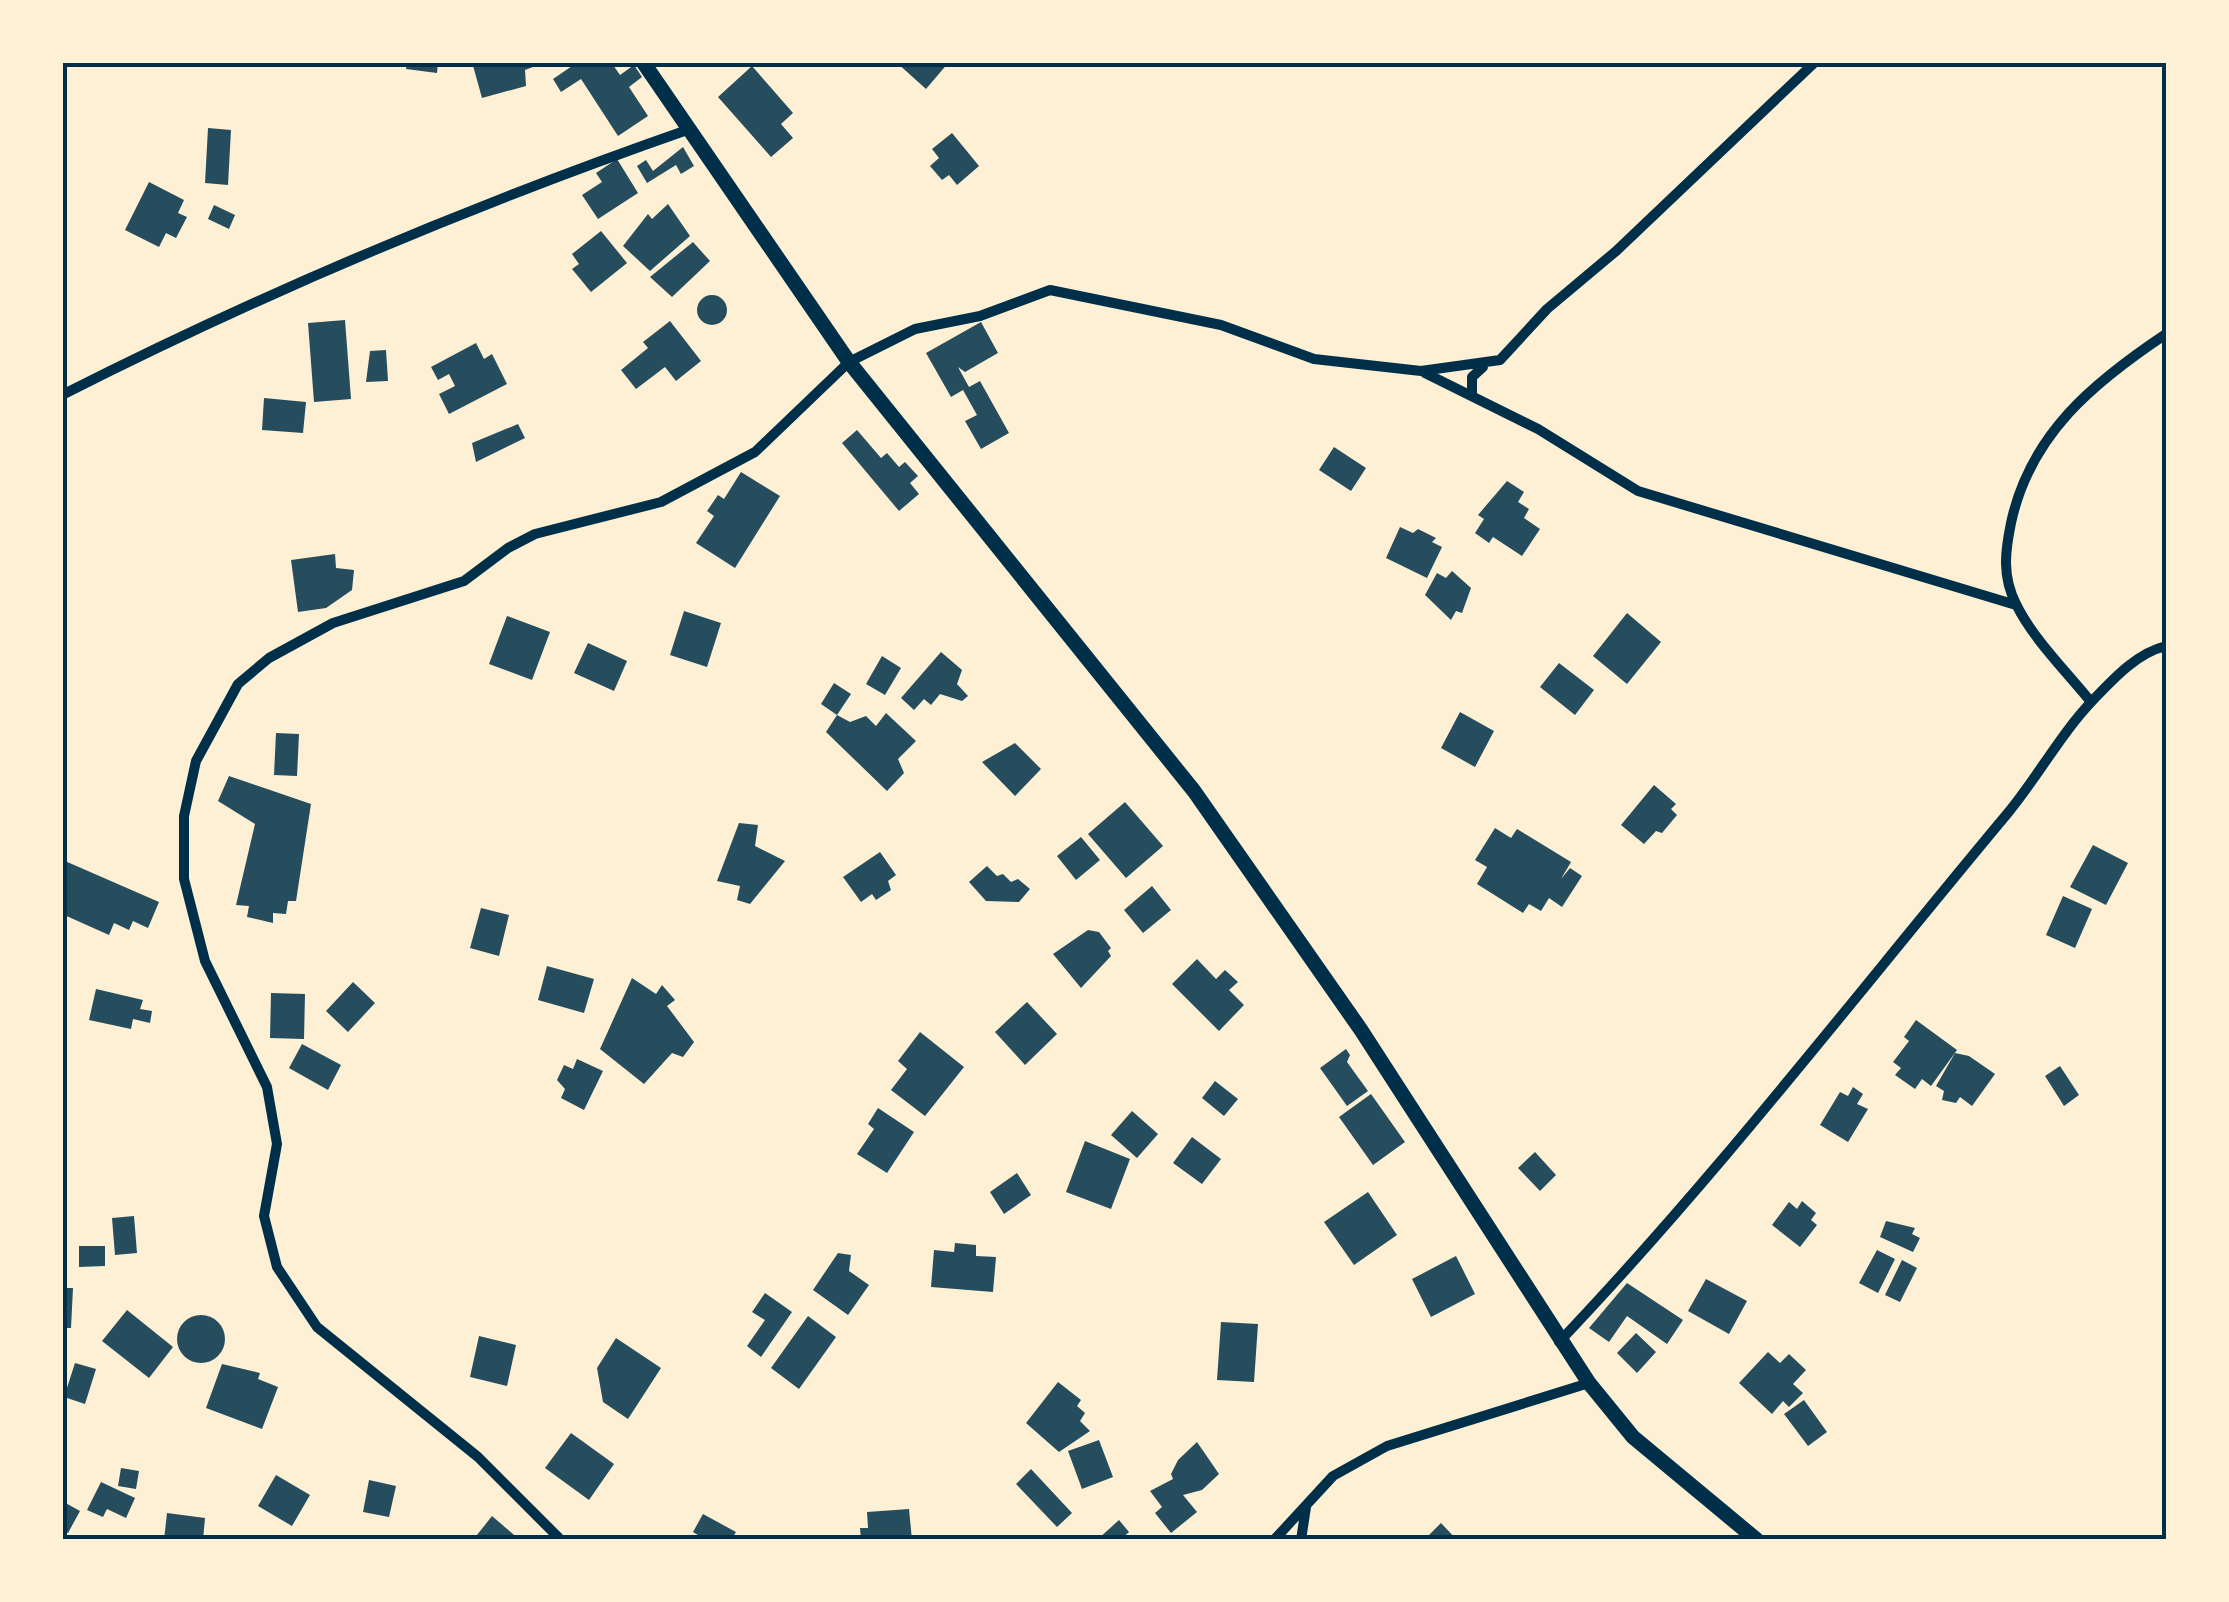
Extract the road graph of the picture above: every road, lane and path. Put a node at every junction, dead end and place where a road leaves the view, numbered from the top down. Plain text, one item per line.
1 (643, 62) edge
2 (1815, 62) edge
3 (690, 129) junction
4 (2166, 334) edge
5 (849, 362) junction
6 (1484, 366) junction
7 (1421, 372) junction
8 (62, 395) edge
9 (1472, 395) junction
10 (2016, 605) junction
11 (2166, 646) edge
12 (2090, 702) junction
13 (1558, 1342) junction
14 (1589, 1383) junction
15 (1306, 1506) junction
16 (561, 1540) edge
17 (1274, 1540) edge
18 (1301, 1540) edge
19 (1757, 1540) edge

1 - 3 street
2 - 6 street
3 - 5 street
3 - 8 street
4 - 10 street
5 - 7 street
5 - 13 street
5 - 16 street
6 - 7 street
6 - 9 street
7 - 9 street
9 - 10 street
10 - 12 street
11 - 12 street
12 - 13 street
13 - 14 street
14 - 15 street
14 - 19 street
15 - 17 street
15 - 18 street

